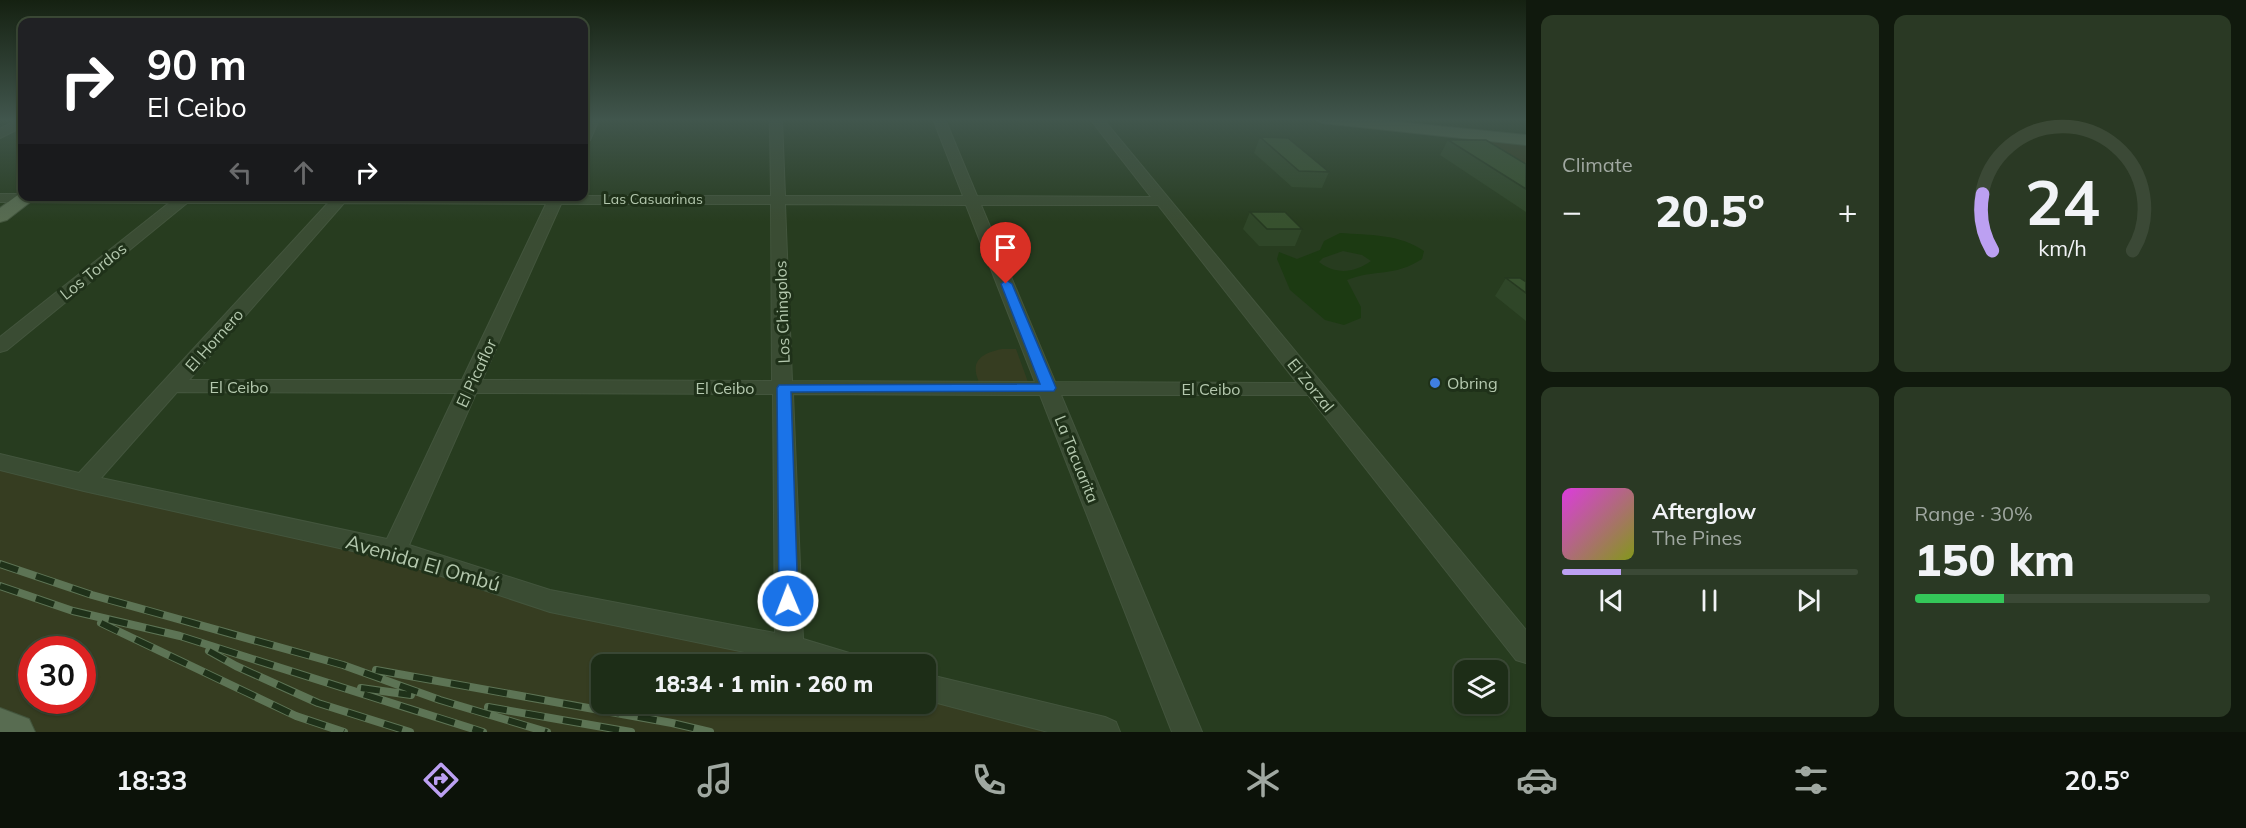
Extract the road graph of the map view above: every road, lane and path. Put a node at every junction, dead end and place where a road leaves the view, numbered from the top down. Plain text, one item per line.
1 (777, 153) edge
2 (953, 153) edge
3 (1123, 153) edge
4 (18, 197) edge
5 (0, 198) edge
6 (588, 198) edge
7 (778, 200) junction
8 (972, 200) junction
9 (22, 201) edge
10 (181, 201) edge
11 (339, 201) edge
12 (556, 201) edge
13 (1162, 201) junction
14 (0, 216) edge
15 (0, 346) edge
16 (172, 386) junction
17 (469, 387) junction
18 (784, 388) junction
19 (1049, 388) junction
20 (1314, 389) junction
21 (0, 462) edge
22 (84, 483) junction
23 (394, 550) junction
24 (789, 648) junction
25 (1526, 651) edge
26 (810, 654) edge
27 (936, 690) edge
28 (0, 726) edge
29 (16, 732) edge
30 (1105, 732) edge
31 (1187, 732) edge

1 - 7 street, Los Chingolos
2 - 8 street, La Tacuarita
3 - 13 street, El Zorzal
4 - 5 street, Las Casuarinas
6 - 7 street, Las Casuarinas
7 - 8 street, Las Casuarinas
7 - 18 street, Los Chingolos
8 - 13 street, Las Casuarinas
8 - 19 street, La Tacuarita
9 - 14 main road
10 - 15 street, Los Tordos
11 - 16 street, El Hornero
12 - 17 street, El Picaflor
13 - 20 street, El Zorzal
16 - 17 street, El Ceibo
16 - 22 street, El Hornero
17 - 18 street, El Ceibo
17 - 23 street, El Picaflor
18 - 19 street, El Ceibo
18 - 24 street, Los Chingolos
19 - 20 street, El Ceibo
19 - 31 street, La Tacuarita
20 - 25 street, El Zorzal
21 - 22 street, Avenida El Ombú
22 - 23 street, Avenida El Ombú
23 - 24 street, Avenida El Ombú
24 - 26 street, Avenida El Ombú
27 - 30 street
28 - 29 main road

